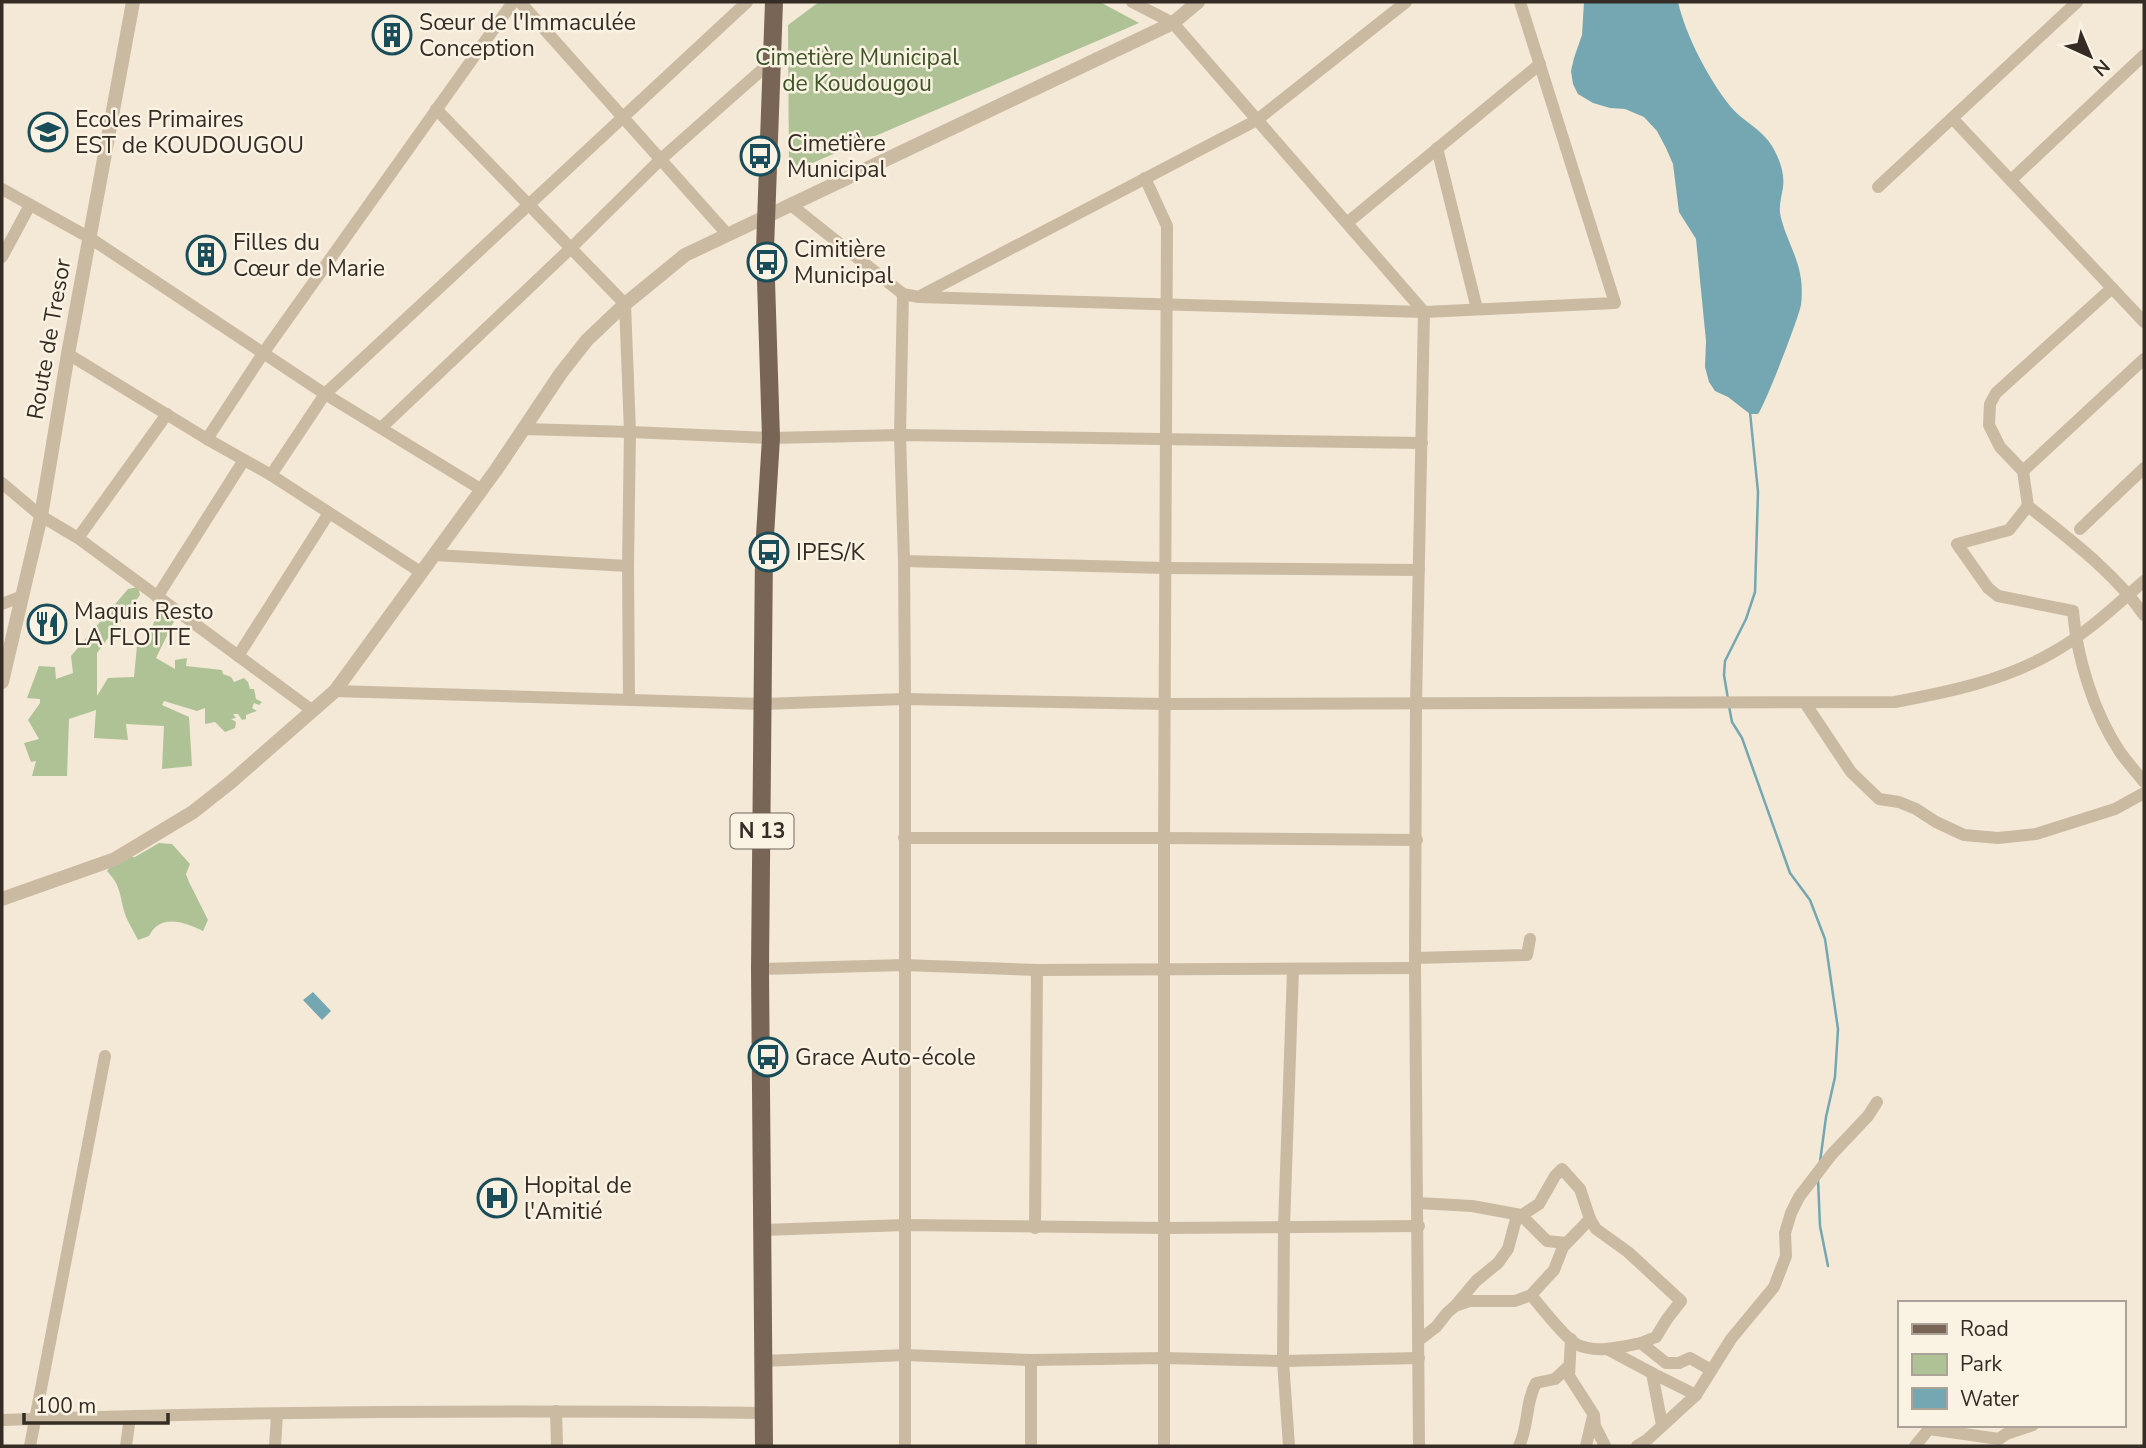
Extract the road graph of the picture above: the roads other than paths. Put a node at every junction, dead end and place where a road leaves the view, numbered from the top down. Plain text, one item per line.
1 (133, 2) edge
2 (513, 2) edge
3 (520, 2) edge
4 (747, 2) edge
5 (774, 2) edge
6 (1132, 2) edge
7 (1198, 2) edge
8 (1406, 2) edge
9 (1520, 2) edge
10 (2077, 2) edge
11 (1188, 7) edge
12 (1172, 23) junction
13 (2144, 55) edge
14 (772, 61) junction
15 (1540, 64) junction
16 (436, 109) junction
17 (622, 116) junction
18 (1952, 118) junction
19 (1257, 120) junction
20 (1437, 148) junction
21 (661, 159) junction
22 (1145, 178) junction
23 (2011, 180) junction
24 (1878, 187) dead end
25 (2, 189) edge
26 (528, 204) junction
27 (30, 205) junction
28 (791, 205) junction
29 (767, 216) junction
30 (1347, 223) junction
31 (728, 234) junction
32 (90, 238) junction
33 (571, 248) junction
34 (2, 257) edge
35 (2112, 288) junction
36 (903, 295) junction
37 (919, 296) junction
38 (625, 304) junction
39 (1165, 304) junction
40 (1477, 309) junction
41 (1424, 312) junction
42 (2144, 323) edge
43 (264, 352) junction
44 (68, 354) junction
45 (2144, 359) edge
46 (325, 394) junction
47 (167, 414) junction
48 (381, 428) junction
49 (523, 429) junction
50 (630, 432) junction
51 (900, 435) junction
52 (771, 438) junction
53 (207, 439) junction
54 (1165, 439) junction
55 (1422, 443) junction
56 (244, 460) junction
57 (2144, 468) edge
58 (2022, 471) junction
59 (271, 475) junction
60 (2, 483) edge
61 (482, 490) junction
62 (2028, 506) junction
63 (329, 513) junction
64 (41, 516) junction
65 (2080, 529) dead end
66 (78, 538) junction
67 (434, 555) junction
68 (904, 561) junction
69 (628, 566) junction
70 (1165, 568) junction
71 (1419, 570) junction
72 (422, 573) junction
73 (2144, 581) edge
74 (2129, 594) junction
75 (20, 597) junction
76 (157, 597) junction
77 (2, 604) edge
78 (2144, 615) edge
79 (2075, 638) junction
80 (238, 656) junction
81 (2, 682) edge
82 (335, 691) junction
83 (2, 692) edge
84 (905, 699) junction
85 (629, 700) junction
86 (1805, 703) junction
87 (763, 704) junction
88 (1165, 704) junction
89 (1416, 704) junction
90 (313, 711) junction
91 (2144, 782) edge
92 (2144, 793) edge
93 (904, 838) junction
94 (1164, 838) junction
95 (1417, 840) junction
96 (2, 900) edge
97 (1530, 939) dead end
98 (1415, 963) junction
99 (904, 965) junction
100 (760, 969) junction
101 (1037, 970) junction
102 (1164, 970) junction
103 (1293, 970) junction
104 (105, 1056) dead end
105 (1877, 1102) dead end
106 (1419, 1203) junction
107 (1521, 1215) junction
108 (1590, 1219) junction
109 (905, 1225) junction
110 (1419, 1226) junction
111 (1284, 1227) junction
112 (1035, 1228) junction
113 (1164, 1228) junction
114 (762, 1230) junction
115 (1566, 1243) junction
116 (1531, 1296) junction
117 (1455, 1306) junction
118 (1571, 1339) junction
119 (1419, 1340) junction
120 (1641, 1343) junction
121 (1607, 1348) junction
122 (905, 1355) junction
123 (1419, 1357) junction
124 (1164, 1358) junction
125 (1031, 1360) junction
126 (1283, 1360) junction
127 (764, 1361) junction
128 (1569, 1366) junction
129 (1711, 1370) junction
130 (1652, 1373) junction
131 (1696, 1395) junction
132 (556, 1411) junction
133 (765, 1413) junction
134 (277, 1414) junction
135 (1594, 1415) junction
136 (130, 1417) junction
137 (36, 1419) junction
138 (2, 1420) edge
139 (1662, 1425) junction
140 (2026, 1427) edge
141 (30, 1446) edge
142 (126, 1446) edge
143 (275, 1446) edge
144 (557, 1446) edge
145 (764, 1446) edge
146 (905, 1446) edge
147 (1031, 1446) edge
148 (1164, 1446) edge
149 (1289, 1446) edge
150 (1419, 1446) edge
151 (1519, 1446) edge
152 (1586, 1446) edge
153 (1605, 1446) edge
154 (1637, 1446) edge
155 (1915, 1446) edge

1 - 32 street, Route de Tresor
2 - 16 street
3 - 17 street
4 - 17 street
5 - 14 main road, N 13
6 - 12 street
7 - 11 street
8 - 19 street
9 - 15 street
10 - 18 street
11 - 12 street
12 - 19 street
12 - 28 street
13 - 23 street
14 - 21 street
14 - 29 main road, N 13
15 - 20 street
15 - 40 street
16 - 26 street
16 - 43 street
17 - 21 street
17 - 26 street
18 - 23 street
18 - 24 street
19 - 22 street
19 - 30 street
20 - 30 street
20 - 40 street
21 - 31 street
21 - 33 street
22 - 37 street
22 - 39 street
23 - 35 street
25 - 27 street
26 - 33 street
26 - 46 street
27 - 32 street
27 - 34 street
28 - 29 street
28 - 36 street
29 - 31 street
29 - 52 main road, N 13
30 - 41 street
31 - 38 street
32 - 43 street
32 - 44 street, Route de Tresor
33 - 38 street
33 - 48 street
35 - 42 street
35 - 58 street
36 - 37 street
36 - 51 street
37 - 39 street
38 - 49 street
38 - 50 street
39 - 41 street
39 - 54 street
40 - 41 street
41 - 55 street
43 - 46 street
43 - 53 street
44 - 47 street
44 - 64 street, Route de Tresor
45 - 58 street
46 - 48 street
46 - 59 street
47 - 53 street
47 - 66 street
48 - 61 street
49 - 50 street
49 - 61 street
50 - 52 street
50 - 69 street
51 - 52 street
51 - 54 street
51 - 68 street
52 - 87 main road, N 13
53 - 56 street
54 - 55 street
54 - 70 street
55 - 71 street
56 - 59 street
56 - 76 street
57 - 65 street
58 - 62 street
59 - 63 street
60 - 64 street
61 - 67 street
62 - 74 street
62 - 79 street
63 - 72 street
63 - 80 street
64 - 66 street
64 - 75 street, Route de Tresor
64 - 83 street
66 - 76 street
67 - 69 street
67 - 72 street
68 - 70 street
68 - 84 street
69 - 85 street
70 - 71 street
70 - 88 street
71 - 89 street
72 - 82 street
73 - 74 street
74 - 78 street
74 - 79 street
75 - 77 street
75 - 81 street, Route de Tresor
76 - 80 street
79 - 86 street
79 - 91 street
80 - 90 street
82 - 85 street
82 - 90 street
84 - 87 street
84 - 88 street
84 - 93 street
85 - 87 street
86 - 89 street
86 - 92 street
87 - 100 main road, N 13
88 - 89 street
88 - 94 street
89 - 95 street
90 - 96 street
93 - 94 street
93 - 99 street
94 - 95 street
94 - 102 street
95 - 98 street
97 - 98 street
98 - 103 street
98 - 106 street
99 - 100 street
99 - 101 street
99 - 109 street
100 - 114 main road, N 13
101 - 102 street
101 - 112 street
102 - 103 street
102 - 113 street
103 - 111 street
104 - 137 street
105 - 129 street
106 - 107 street
106 - 110 street
107 - 108 street
107 - 115 street
107 - 117 street
108 - 115 street
108 - 120 street
109 - 112 street
109 - 114 street
109 - 122 street
110 - 111 street
110 - 119 street
111 - 113 street
111 - 126 street
112 - 113 street
113 - 124 street
114 - 127 main road, N 13
115 - 116 street
116 - 117 street
116 - 118 street
117 - 119 street
118 - 121 street
118 - 128 street
119 - 123 street
120 - 121 street
120 - 129 street
121 - 130 street
122 - 125 street
122 - 127 street
122 - 146 street
123 - 126 street
123 - 150 street
124 - 125 street
124 - 126 street
124 - 148 street
125 - 147 street
126 - 149 street
127 - 133 main road, N 13
128 - 135 street
128 - 151 street
129 - 131 street
130 - 131 street
130 - 139 street
131 - 139 street
132 - 133 street
132 - 134 street
132 - 144 street
133 - 145 main road, N 13
134 - 136 street
134 - 143 street
135 - 152 street
135 - 153 street
136 - 137 street
136 - 142 street
137 - 138 street
137 - 141 street
139 - 154 street
140 - 155 street

